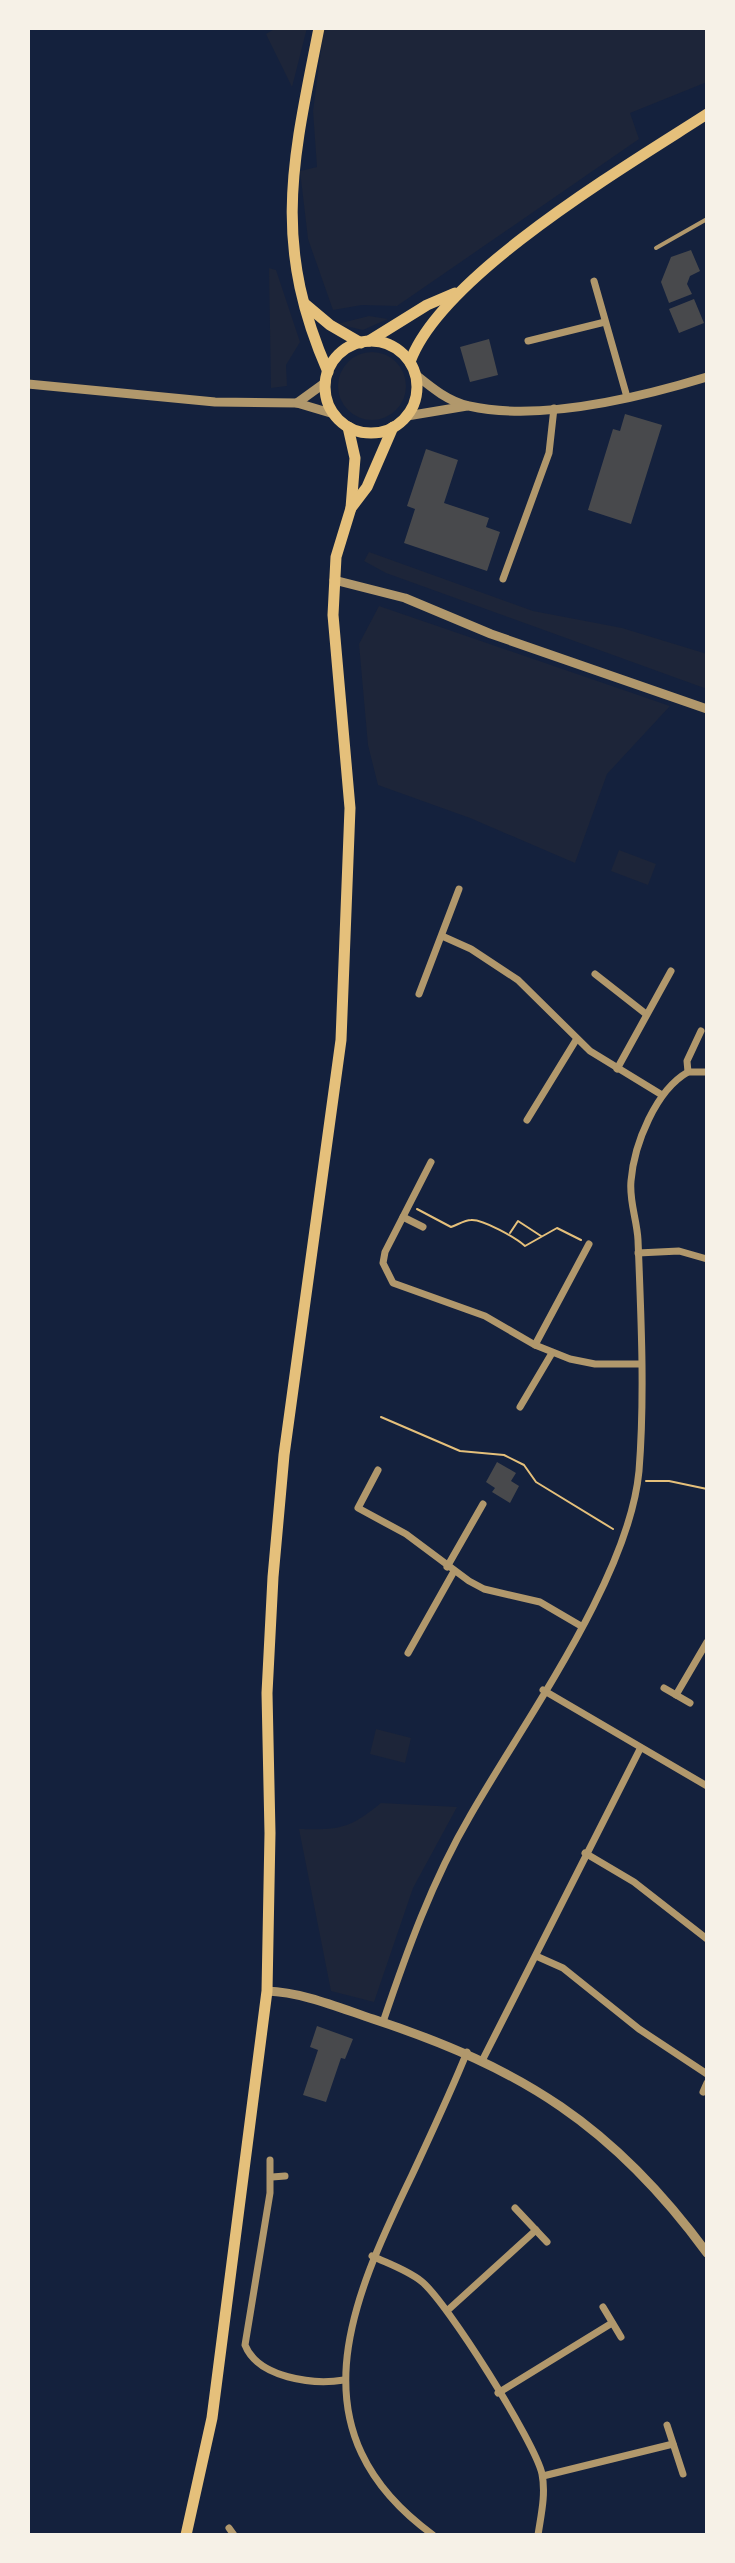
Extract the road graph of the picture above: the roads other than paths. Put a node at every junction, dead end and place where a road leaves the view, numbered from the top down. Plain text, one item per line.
1 (319, 28) edge
2 (707, 114) edge
3 (707, 219) edge
4 (656, 248) dead end
5 (594, 281) dead end
6 (458, 292) junction
7 (305, 304) junction
8 (605, 322) junction
9 (528, 341) dead end
10 (365, 342) junction
11 (410, 362) junction
12 (416, 375) junction
13 (327, 377) junction
14 (707, 377) edge
15 (28, 384) edge
16 (627, 397) junction
17 (297, 403) junction
18 (467, 406) junction
19 (554, 408) junction
20 (334, 414) junction
21 (407, 416) junction
22 (348, 427) junction
23 (393, 427) junction
24 (351, 508) junction
25 (503, 579) dead end
26 (334, 580) junction
27 (707, 709) edge
28 (459, 889) dead end
29 (442, 936) junction
30 (671, 971) dead end
31 (595, 974) dead end
32 (419, 994) dead end
33 (646, 1014) junction
34 (701, 1031) dead end
35 (576, 1040) junction
36 (617, 1069) junction
37 (688, 1072) junction
38 (707, 1072) edge
39 (662, 1095) junction
40 (527, 1120) dead end
41 (431, 1162) dead end
42 (403, 1217) junction
43 (423, 1227) dead end
44 (589, 1244) road end
45 (638, 1253) junction
46 (707, 1259) edge
47 (535, 1345) junction
48 (552, 1353) junction
49 (640, 1364) junction
50 (520, 1407) dead end
51 (378, 1470) dead end
52 (483, 1504) dead end
53 (450, 1570) junction
54 (581, 1626) junction
55 (707, 1642) edge
56 (408, 1653) dead end
57 (664, 1688) dead end
58 (543, 1690) junction
59 (676, 1695) junction
60 (690, 1703) dead end
61 (640, 1749) junction
62 (707, 1786) edge
63 (585, 1853) junction
64 (707, 1939) edge
65 (536, 1956) junction
66 (267, 1991) junction
67 (383, 2022) junction
68 (467, 2052) junction
69 (483, 2059) junction
70 (707, 2074) edge
71 (707, 2083) edge
72 (703, 2092) dead end
73 (270, 2160) dead end
74 (285, 2176) dead end
75 (272, 2177) junction
76 (515, 2208) dead end
77 (536, 2230) junction
78 (547, 2242) dead end
79 (707, 2253) edge
80 (372, 2256) junction
81 (603, 2307) dead end
82 (448, 2310) junction
83 (612, 2323) junction
84 (621, 2337) dead end
85 (344, 2380) junction
86 (498, 2393) junction
87 (667, 2425) dead end
88 (673, 2444) junction
89 (683, 2474) dead end
90 (543, 2476) junction
91 (186, 2535) edge
92 (433, 2535) edge
93 (538, 2535) edge

1 - 7 main road
2 - 6 main road
3 - 4 lane
5 - 8 street
6 - 10 main road
6 - 11 main road
7 - 10 main road
7 - 13 main road
8 - 9 street
8 - 16 street
10 - 11 main road
10 - 13 main road
11 - 12 main road
12 - 18 street
12 - 21 main road
13 - 17 street
13 - 20 main road
14 - 16 street
15 - 17 street
16 - 19 street
17 - 20 street
18 - 19 street
18 - 21 street
19 - 25 street
20 - 22 main road
21 - 23 main road
22 - 23 main road
22 - 24 main road
23 - 24 main road
24 - 26 main road
26 - 27 street
26 - 66 main road
28 - 29 street
29 - 32 street
29 - 35 street
30 - 33 street
31 - 33 street
33 - 36 street
34 - 37 street
35 - 36 street
35 - 40 street
36 - 39 street
37 - 38 street
37 - 39 street
39 - 45 street
41 - 42 street
42 - 43 street
42 - 47 street
44 - 47 street
45 - 46 street
45 - 49 street
47 - 48 street
48 - 49 street
48 - 50 street
49 - 54 street
51 - 53 street
52 - 53 street
53 - 54 street
53 - 56 street
54 - 58 street
55 - 59 street
57 - 59 street
58 - 61 street
58 - 67 street
59 - 60 street
61 - 62 street
61 - 63 street
63 - 64 street
63 - 65 street
65 - 69 street
65 - 70 street
66 - 67 street
66 - 91 main road
67 - 68 street
68 - 69 street
68 - 80 street
69 - 79 street
71 - 72 street
73 - 75 street
74 - 75 street
75 - 85 street
76 - 77 street
77 - 78 street
77 - 82 street
80 - 82 street
80 - 85 street
81 - 83 street
82 - 86 street
83 - 84 street
83 - 86 street
85 - 92 street
86 - 90 street
87 - 88 street
88 - 89 street
88 - 90 street
90 - 93 street

